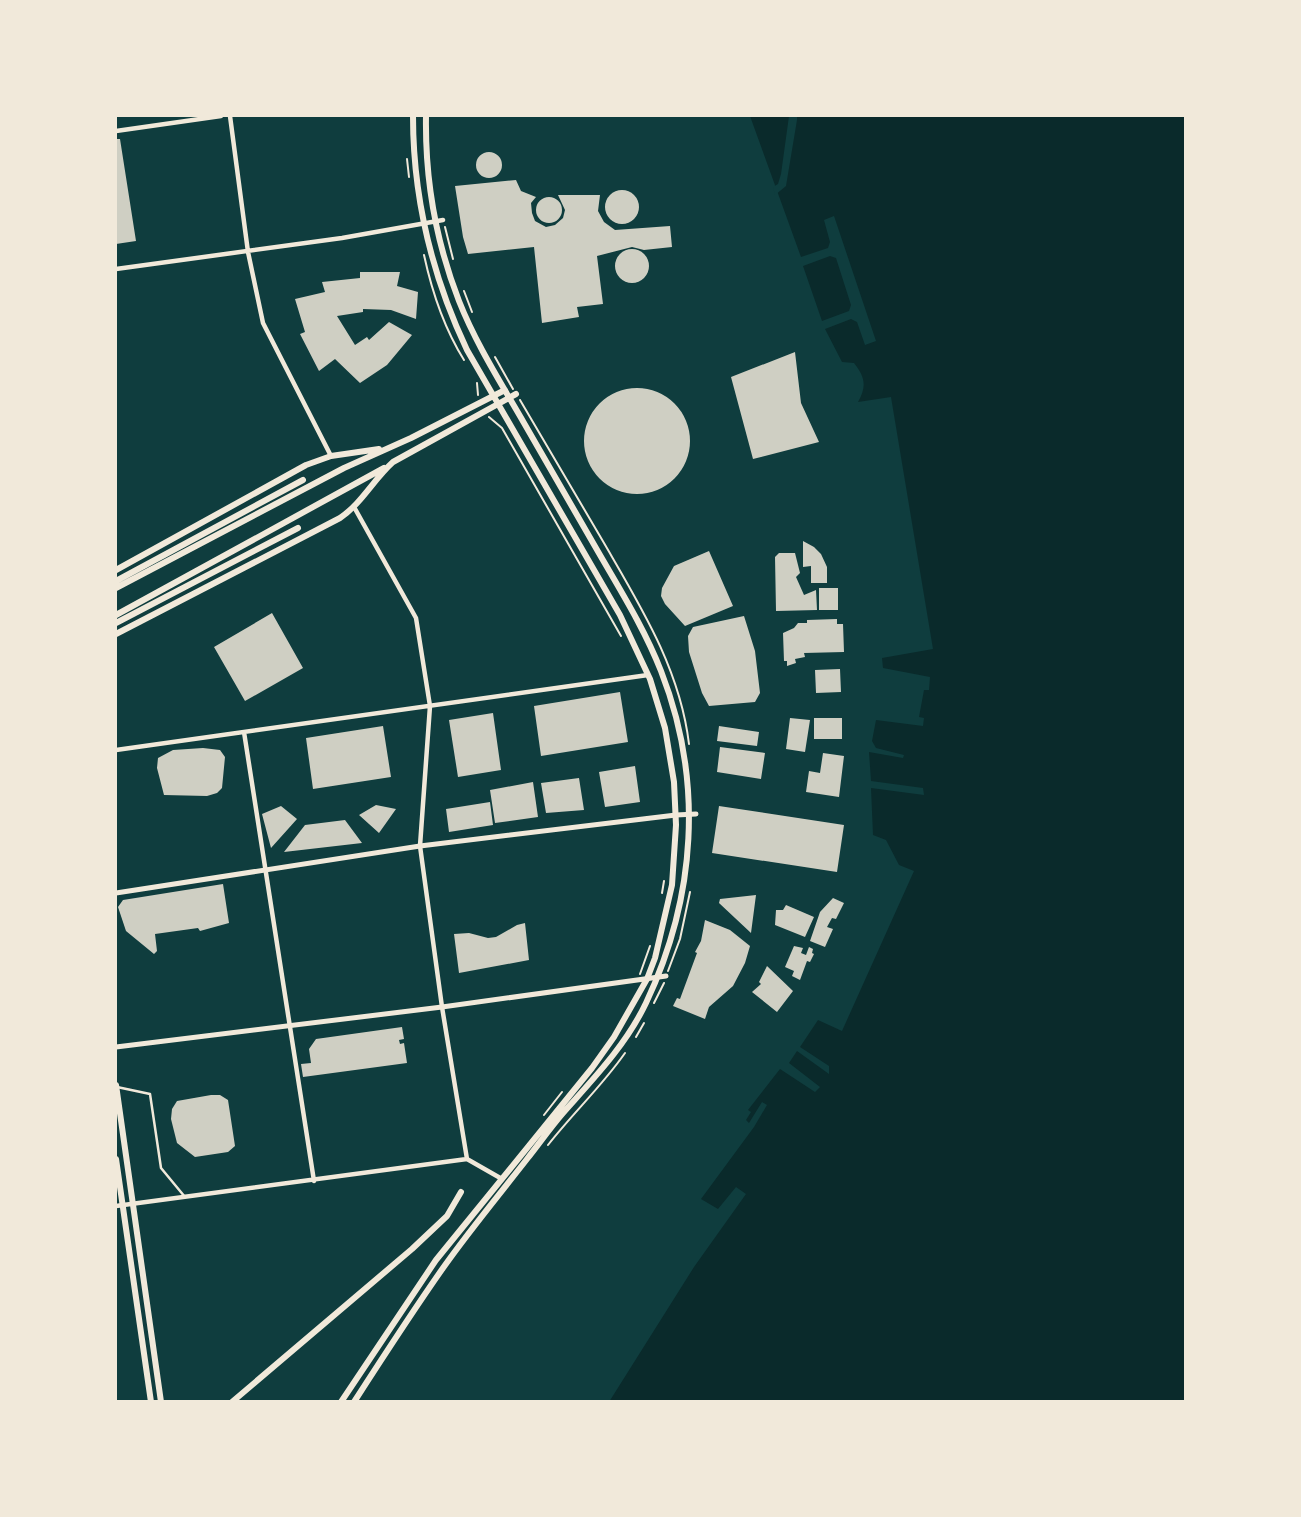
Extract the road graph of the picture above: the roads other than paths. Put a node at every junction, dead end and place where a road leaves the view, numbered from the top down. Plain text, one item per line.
1 (221, 116) edge
2 (230, 116) edge
3 (413, 116) edge
4 (426, 116) edge
5 (116, 131) edge
6 (440, 221) junction
7 (424, 224) junction
8 (248, 252) junction
9 (116, 269) edge
10 (505, 390) junction
11 (494, 396) junction
12 (513, 396) junction
13 (498, 404) junction
14 (411, 438) junction
15 (331, 456) junction
16 (393, 462) junction
17 (303, 480) dead end
18 (354, 507) junction
19 (298, 528) dead end
20 (116, 570) edge
21 (117, 579) edge
22 (116, 588) edge
23 (116, 615) edge
24 (116, 623) edge
25 (116, 634) edge
26 (649, 675) junction
27 (430, 706) junction
28 (244, 732) junction
29 (116, 750) edge
30 (692, 814) junction
31 (676, 815) junction
32 (420, 846) junction
33 (265, 870) junction
34 (116, 892) edge
35 (666, 976) road end
36 (657, 977) junction
37 (647, 979) junction
38 (442, 1007) junction
39 (290, 1026) junction
40 (116, 1047) edge
41 (116, 1086) edge
42 (116, 1159) edge
43 (467, 1159) junction
44 (314, 1181) junction
45 (505, 1181) junction
46 (461, 1192) dead end
47 (185, 1197) junction
48 (133, 1205) junction
49 (119, 1206) edge
50 (151, 1402) edge
51 (161, 1402) edge
52 (232, 1402) edge
53 (341, 1402) edge
54 (354, 1402) edge

1 - 5 street
2 - 8 street
3 - 7 main road
4 - 6 main road
6 - 7 street
6 - 10 main road
7 - 8 street
7 - 11 main road
8 - 9 street
8 - 15 street
10 - 11 main road
10 - 12 main road
11 - 13 main road
11 - 14 main road
12 - 13 main road
12 - 30 main road
13 - 16 main road
13 - 26 main road
14 - 15 main road
14 - 22 main road
15 - 20 main road
16 - 18 main road
16 - 23 main road
17 - 21 main road
18 - 25 main road
18 - 27 street
19 - 24 main road
26 - 27 street
26 - 31 main road
27 - 28 street
27 - 32 street
28 - 29 street
28 - 33 street
30 - 31 street
30 - 36 main road
31 - 32 street
31 - 37 main road
32 - 33 street
32 - 38 street
33 - 34 street
33 - 39 street
35 - 36 street
36 - 37 street
36 - 45 main road
37 - 38 street
37 - 45 main road
38 - 39 street
38 - 43 street
39 - 40 street
39 - 44 street
41 - 47 lane
41 - 48 main road
42 - 49 main road
43 - 44 street
43 - 45 street
44 - 47 street
45 - 53 main road
45 - 54 main road
46 - 52 main road
47 - 48 street
48 - 49 street
48 - 51 main road
49 - 50 main road

